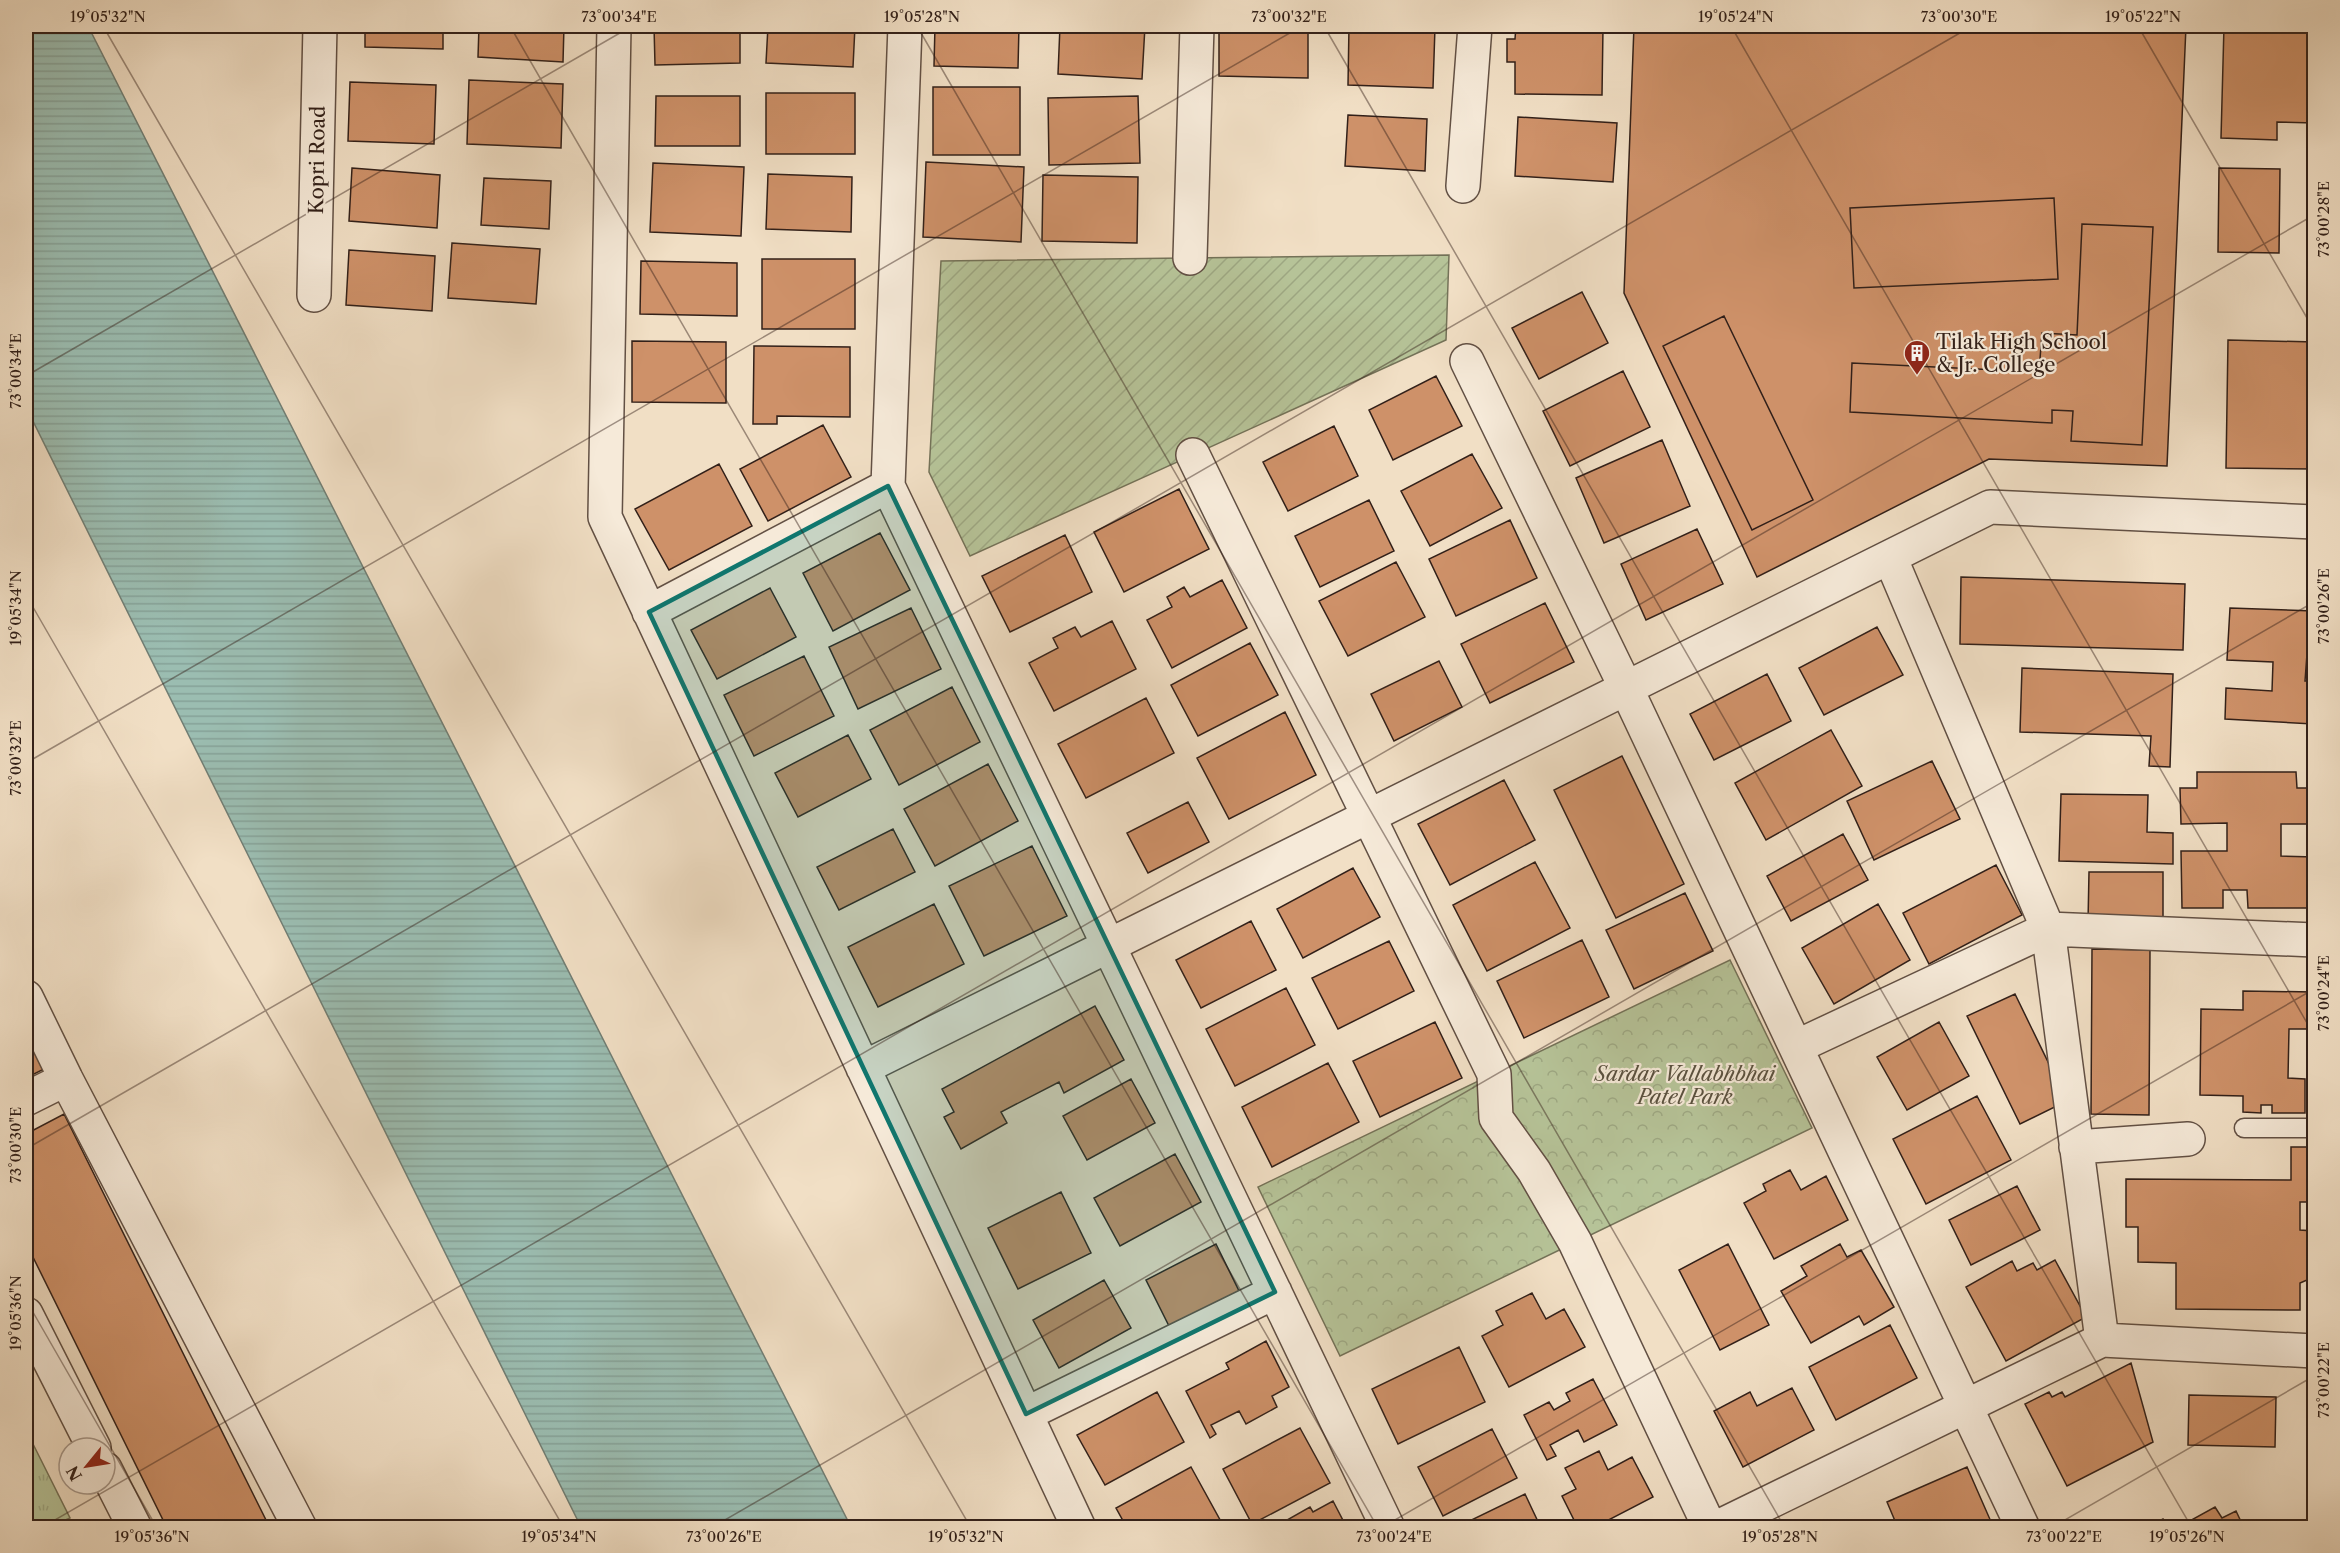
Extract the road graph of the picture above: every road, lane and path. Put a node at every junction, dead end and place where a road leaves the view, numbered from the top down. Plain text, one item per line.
1 (320, 26) edge
2 (614, 26) edge
3 (905, 26) edge
4 (1197, 26) edge
5 (1475, 26) edge
6 (1463, 186) dead end
7 (1190, 258) dead end
8 (314, 295) dead end
9 (1467, 361) dead end
10 (1193, 455) dead end
11 (888, 486) junction
12 (2314, 522) edge
13 (1890, 556) junction
14 (650, 612) junction
15 (1626, 688) junction
16 (1369, 816) junction
17 (2048, 929) junction
18 (2314, 940) edge
19 (1109, 946) junction
20 (26, 997) edge
21 (1796, 1047) junction
22 (863, 1068) junction
23 (66, 1079) junction
24 (26, 1100) edge
25 (2244, 1128) dead end
26 (2314, 1128) edge
27 (2188, 1139) dead end
28 (2076, 1147) junction
29 (1275, 1292) junction
30 (26, 1314) edge
31 (2102, 1340) junction
32 (2314, 1351) edge
33 (1966, 1406) junction
34 (1026, 1414) junction
35 (88, 1436) edge
36 (117, 1492) edge
37 (135, 1527) edge
38 (300, 1527) edge
39 (1079, 1527) edge
40 (1388, 1527) edge
41 (1710, 1527) edge
42 (1716, 1527) edge
43 (2023, 1527) edge

1 - 8 street, Kopri Road
2 - 14 street
3 - 11 street
4 - 7 street
5 - 6 street
9 - 15 street
10 - 16 street
11 - 14 street
11 - 19 street
12 - 13 street
13 - 15 street
13 - 17 street
14 - 22 street
15 - 16 street
15 - 21 street
16 - 19 street
16 - 41 street
17 - 18 street
17 - 21 street
17 - 28 street
19 - 22 street
19 - 29 street
20 - 23 street
21 - 33 street
22 - 34 street
23 - 24 street
23 - 38 street
25 - 26 lane
27 - 28 street
28 - 31 street
29 - 34 street
29 - 40 street
30 - 35 street
31 - 32 street
31 - 33 street
33 - 42 street
33 - 43 street
34 - 39 street
36 - 37 street

